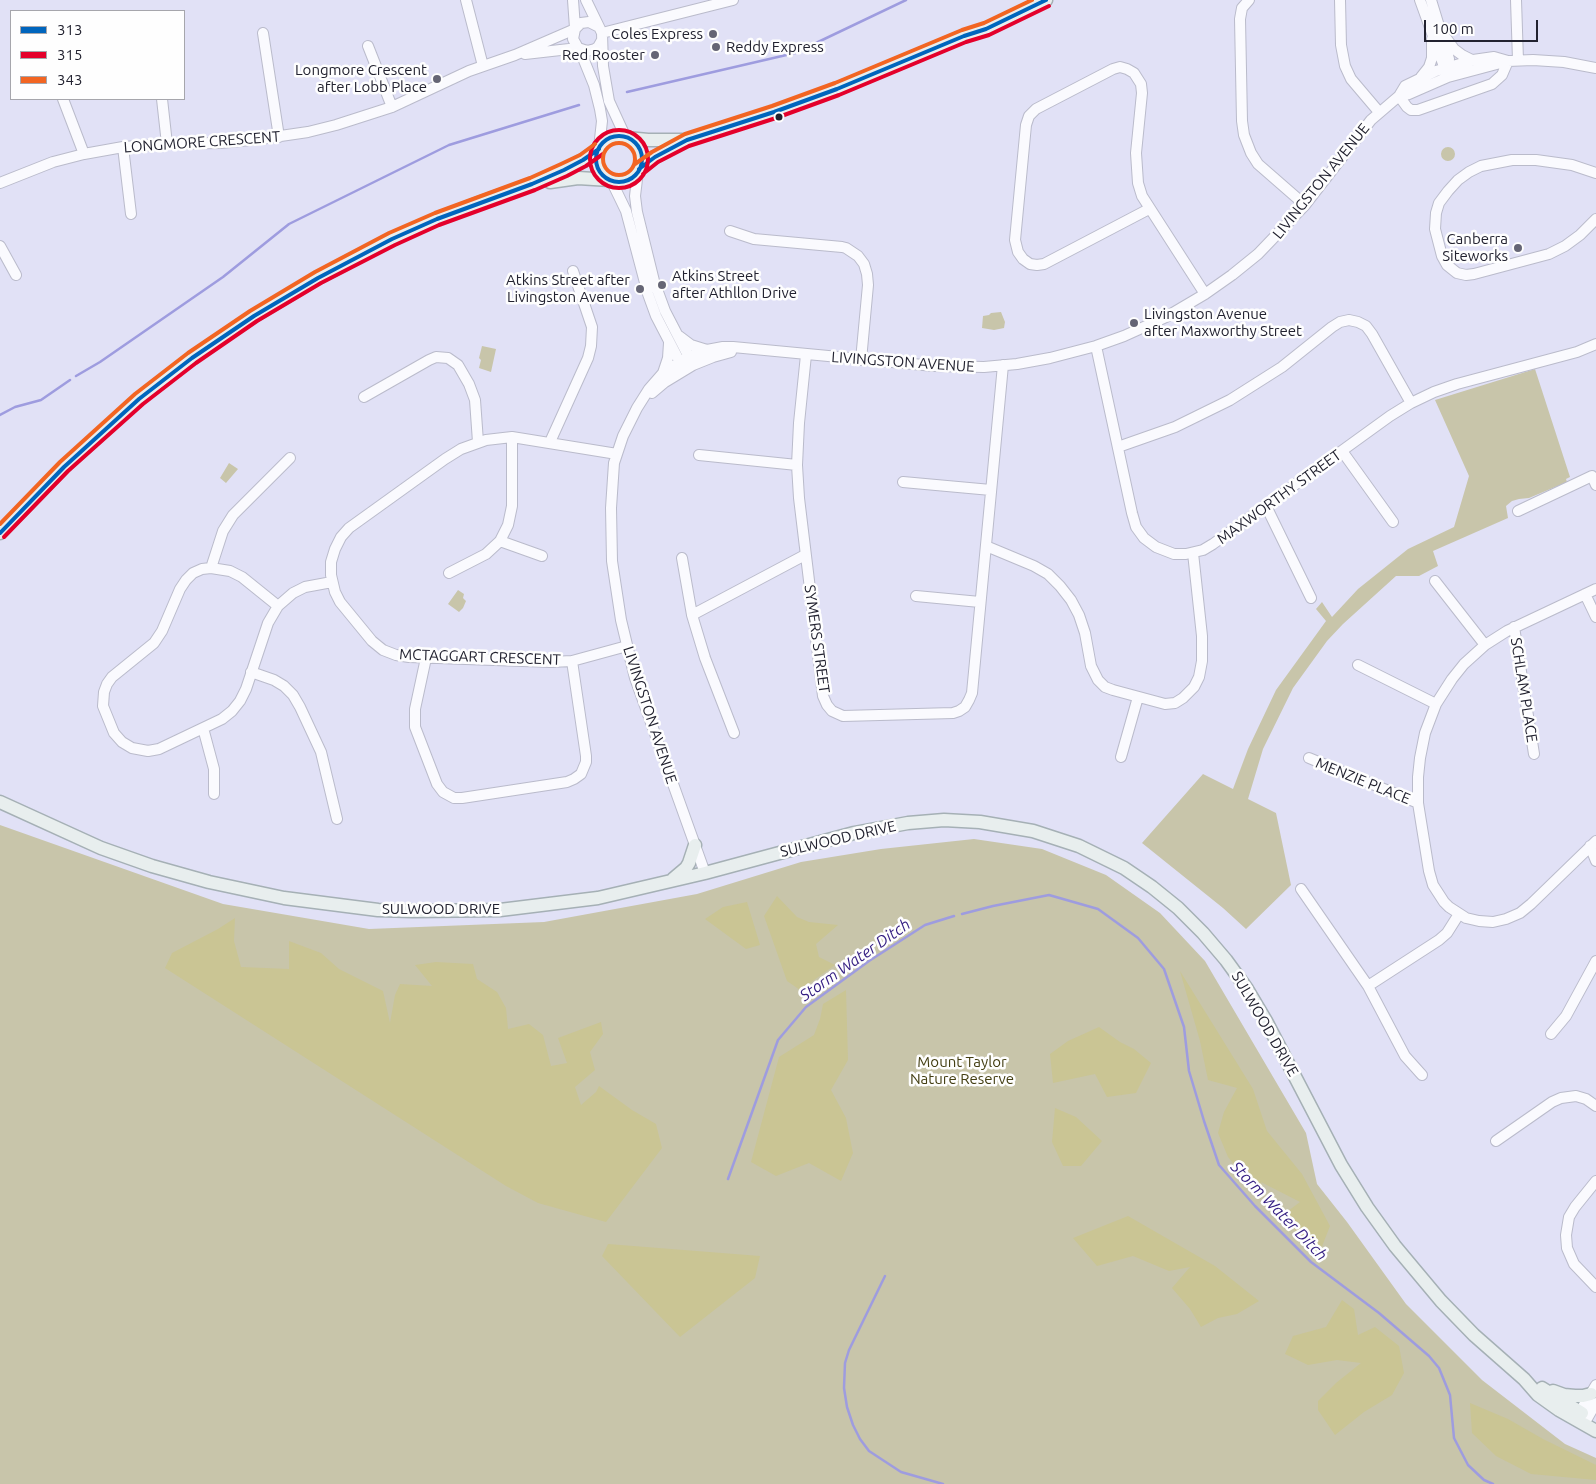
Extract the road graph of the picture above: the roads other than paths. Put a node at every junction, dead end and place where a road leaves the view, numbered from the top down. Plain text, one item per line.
1 (466, 0) edge
2 (573, 0) edge
3 (586, 0) edge
4 (733, 0) edge
5 (1030, 0) edge
6 (1046, 0) edge
7 (1249, 0) edge
8 (1340, 0) edge
9 (1420, 0) edge
10 (1431, 0) edge
11 (1516, 0) edge
12 (1439, 23) junction
13 (575, 28) junction
14 (1431, 32) junction
15 (263, 33) dead end
16 (601, 33) junction
17 (964, 36) junction
18 (368, 46) dead end
19 (579, 48) junction
20 (515, 55) junction
21 (1472, 60) junction
22 (1513, 60) junction
23 (483, 66) junction
24 (1596, 68) edge
25 (1450, 71) junction
26 (1421, 77) junction
27 (1399, 96) junction
28 (63, 100) edge
29 (162, 100) edge
30 (392, 106) junction
31 (1379, 112) junction
32 (279, 137) junction
33 (627, 138) junction
34 (687, 140) junction
35 (166, 144) junction
36 (123, 147) junction
37 (599, 148) junction
38 (84, 154) junction
39 (639, 170) junction
40 (1596, 173) edge
41 (1, 179) edge
42 (610, 180) junction
43 (532, 184) junction
44 (1305, 205) junction
45 (1148, 209) junction
46 (131, 214) dead end
47 (1596, 219) edge
48 (730, 231) dead end
49 (0, 246) edge
50 (573, 271) dead end
51 (16, 274) dead end
52 (1204, 294) junction
53 (673, 338) junction
54 (1596, 344) edge
55 (1096, 346) junction
56 (707, 350) junction
57 (758, 350) junction
58 (806, 355) junction
59 (861, 360) junction
60 (686, 364) junction
61 (1003, 365) junction
62 (663, 373) junction
63 (364, 398) dead end
64 (1411, 403) junction
65 (637, 408) junction
66 (512, 437) junction
67 (478, 442) junction
68 (550, 442) junction
69 (1118, 448) junction
70 (1342, 452) junction
71 (616, 454) junction
72 (699, 455) dead end
73 (290, 458) dead end
74 (797, 464) junction
75 (1595, 479) edge
76 (903, 482) dead end
77 (991, 490) junction
78 (1266, 506) junction
79 (1518, 510) dead end
80 (1393, 522) dead end
81 (0, 533) edge
82 (500, 541) junction
83 (986, 546) junction
84 (1193, 553) junction
85 (805, 554) junction
86 (542, 556) dead end
87 (682, 558) dead end
88 (211, 568) junction
89 (449, 573) dead end
90 (1435, 581) dead end
91 (332, 582) junction
92 (1596, 589) edge
93 (1585, 594) junction
94 (916, 596) dead end
95 (1311, 598) dead end
96 (980, 602) junction
97 (278, 606) junction
98 (692, 615) junction
99 (1596, 617) edge
100 (1514, 627) junction
101 (1485, 645) junction
102 (627, 646) junction
103 (426, 658) junction
104 (572, 661) junction
105 (1358, 665) dead end
106 (252, 672) junction
107 (1138, 697) junction
108 (1436, 704) junction
109 (203, 728) junction
110 (734, 733) dead end
111 (1534, 754) dead end
112 (1121, 757) dead end
113 (1309, 758) dead end
114 (214, 794) dead end
115 (0, 802) edge
116 (1418, 803) junction
117 (337, 819) dead end
118 (1593, 843) edge
119 (695, 845) junction
120 (1596, 861) edge
121 (705, 873) junction
122 (669, 882) junction
123 (1300, 889) dead end
124 (1459, 914) junction
125 (1596, 961) edge
126 (1368, 986) junction
127 (1551, 1034) dead end
128 (1422, 1075) dead end
129 (1596, 1106) edge
130 (1496, 1141) dead end
131 (1596, 1181) edge
132 (1596, 1287) edge
133 (1524, 1379) junction
134 (1541, 1387) junction
135 (1594, 1394) edge
136 (1585, 1419) edge
137 (1596, 1431) edge

1 - 23 street
2 - 13 street
3 - 16 street
4 - 16 street
5 - 17 main road
6 - 17 main road
7 - 44 street
8 - 31 street
9 - 14 street
10 - 12 street
11 - 22 street
12 - 21 street
12 - 25 street
13 - 16 street
13 - 19 street
13 - 20 street, LONGMORE CRESCENT
14 - 25 street
14 - 26 street
15 - 32 street
16 - 19 street
16 - 33 street
17 - 34 main road
18 - 30 street
19 - 20 street, LONGMORE CRESCENT
19 - 37 street
20 - 23 street, LONGMORE CRESCENT
21 - 22 street, LIVINGSTON AVENUE
21 - 25 street, LIVINGSTON AVENUE
22 - 24 street, LIVINGSTON AVENUE
22 - 25 street, LIVINGSTON AVENUE
22 - 27 street
23 - 30 street, LONGMORE CRESCENT
25 - 26 street, LIVINGSTON AVENUE
25 - 27 street, LIVINGSTON AVENUE
26 - 27 street, LIVINGSTON AVENUE
27 - 31 street, LIVINGSTON AVENUE
28 - 38 street
29 - 35 street
30 - 32 street, LONGMORE CRESCENT
31 - 44 street, LIVINGSTON AVENUE
32 - 35 street, LONGMORE CRESCENT
33 - 34 main road
33 - 37 main road
33 - 39 main road
34 - 39 main road
35 - 36 street, LONGMORE CRESCENT
36 - 38 street, LONGMORE CRESCENT
36 - 46 street
37 - 42 main road
37 - 43 main road
38 - 41 street, LONGMORE CRESCENT
39 - 42 main road
39 - 53 street
40 - 47 street
42 - 43 main road
42 - 53 street
43 - 81 main road
44 - 52 street, LIVINGSTON AVENUE
45 - 45 street
45 - 52 street
48 - 59 street
49 - 51 street
50 - 68 street
52 - 55 street, LIVINGSTON AVENUE
53 - 56 street
53 - 60 street
53 - 62 street
54 - 64 street, MAXWORTHY STREET
55 - 61 street, LIVINGSTON AVENUE
55 - 69 street, MAXWORTHY STREET
56 - 57 street, LIVINGSTON AVENUE
56 - 60 street, LIVINGSTON AVENUE
57 - 58 street, LIVINGSTON AVENUE
57 - 60 street, LIVINGSTON AVENUE
58 - 59 street, LIVINGSTON AVENUE
58 - 74 street, SYMERS STREET
59 - 61 street, LIVINGSTON AVENUE
60 - 62 street, LIVINGSTON AVENUE
60 - 65 street, LIVINGSTON AVENUE
61 - 77 street, SYMERS STREET
62 - 65 street, LIVINGSTON AVENUE
63 - 67 street
64 - 69 street
64 - 70 street, MAXWORTHY STREET
65 - 71 street, LIVINGSTON AVENUE
66 - 67 street, MCTAGGART CRESCENT
66 - 68 street, MCTAGGART CRESCENT
66 - 82 street
67 - 91 street, MCTAGGART CRESCENT
68 - 71 street, MCTAGGART CRESCENT
69 - 84 street, MAXWORTHY STREET
70 - 78 street, MAXWORTHY STREET
70 - 80 street
71 - 102 street, LIVINGSTON AVENUE
72 - 74 street
73 - 88 street
74 - 85 street, SYMERS STREET
75 - 79 street
76 - 77 street
77 - 83 street, SYMERS STREET
78 - 84 street, MAXWORTHY STREET
78 - 95 street
82 - 86 street
82 - 89 street
83 - 96 street, SYMERS STREET
83 - 107 street
84 - 107 street
85 - 96 street, SYMERS STREET
85 - 98 street
87 - 98 street
88 - 97 street
88 - 109 street
90 - 101 street
91 - 97 street
91 - 103 street, MCTAGGART CRESCENT
92 - 93 street
93 - 99 street
93 - 100 street
94 - 96 street
97 - 106 street
98 - 110 street
100 - 101 street
100 - 111 street, SCHLAM PLACE
101 - 108 street
102 - 104 street, MCTAGGART CRESCENT
102 - 119 street, LIVINGSTON AVENUE
103 - 104 street, MCTAGGART CRESCENT
103 - 104 street
105 - 108 street
106 - 109 street
106 - 117 street
107 - 112 street
108 - 116 street
109 - 114 street
113 - 116 street, MENZIE PLACE
115 - 122 main road, SULWOOD DRIVE
116 - 124 street
118 - 120 street
118 - 124 street
119 - 121 street, LIVINGSTON AVENUE
119 - 122 main road
121 - 122 main road, SULWOOD DRIVE
121 - 133 main road, SULWOOD DRIVE
123 - 126 street
124 - 126 street
125 - 127 street
126 - 128 street
129 - 130 street
131 - 132 street
133 - 134 main road, SULWOOD DRIVE
133 - 136 main road, SULWOOD DRIVE
134 - 135 main road
134 - 136 main road, SULWOOD DRIVE
135 - 136 street
136 - 137 main road, SULWOOD DRIVE

